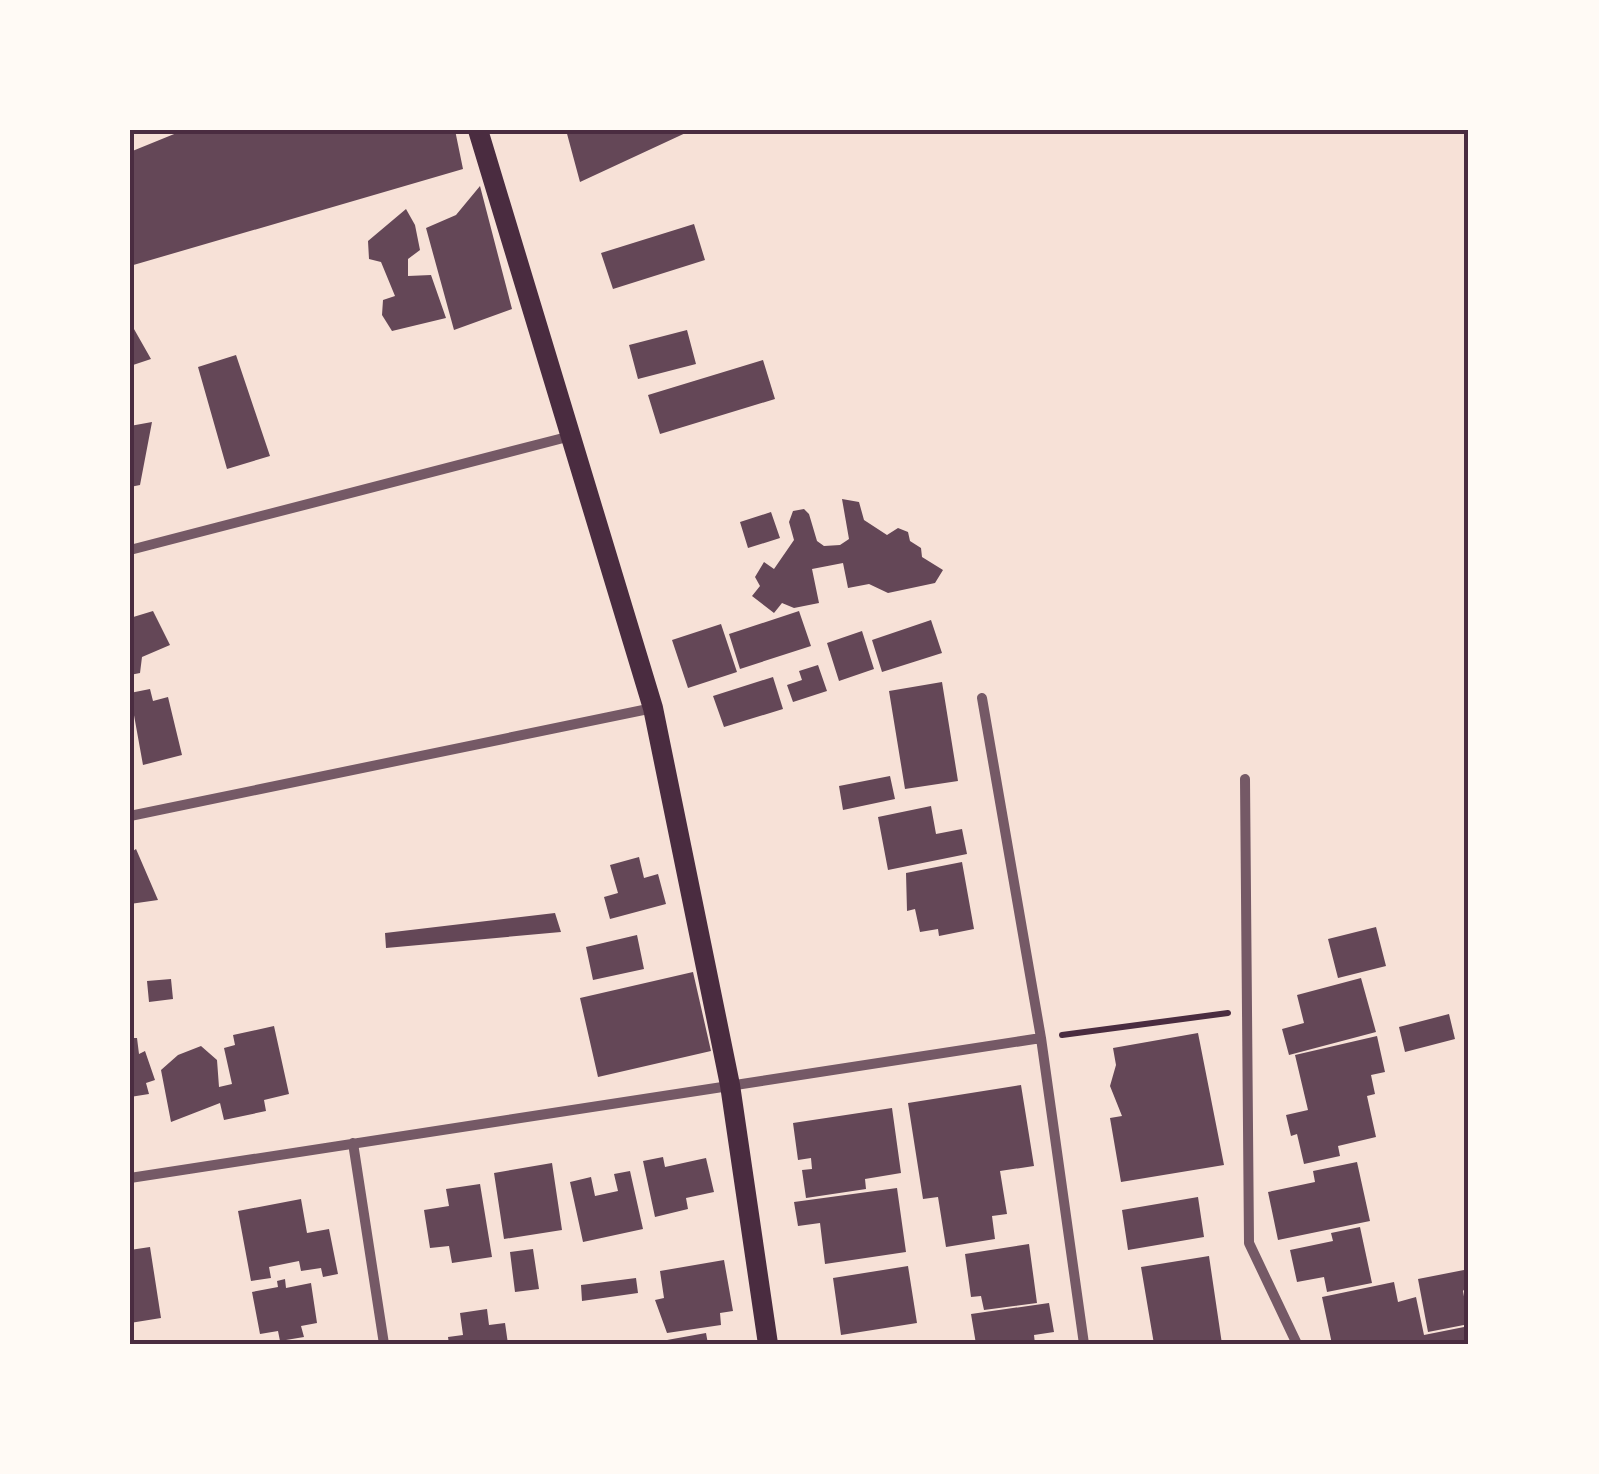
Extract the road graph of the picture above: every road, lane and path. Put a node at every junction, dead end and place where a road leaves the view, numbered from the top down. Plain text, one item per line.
1 (478, 130) edge
2 (570, 436) junction
3 (130, 550) edge
4 (982, 698) dead end
5 (652, 708) junction
6 (1245, 778) dead end
7 (130, 816) edge
8 (1247, 1010) junction
9 (1041, 1038) junction
10 (730, 1085) junction
11 (354, 1143) junction
12 (130, 1178) edge
13 (384, 1344) edge
14 (768, 1344) edge
15 (1084, 1344) edge
16 (1297, 1344) edge

1 - 2 main road
2 - 3 street
2 - 5 main road
4 - 9 street
5 - 7 street
5 - 10 main road
6 - 8 street
8 - 9 path
8 - 16 street
9 - 10 street
9 - 15 street
10 - 11 street
10 - 14 main road
11 - 12 street
11 - 13 street

